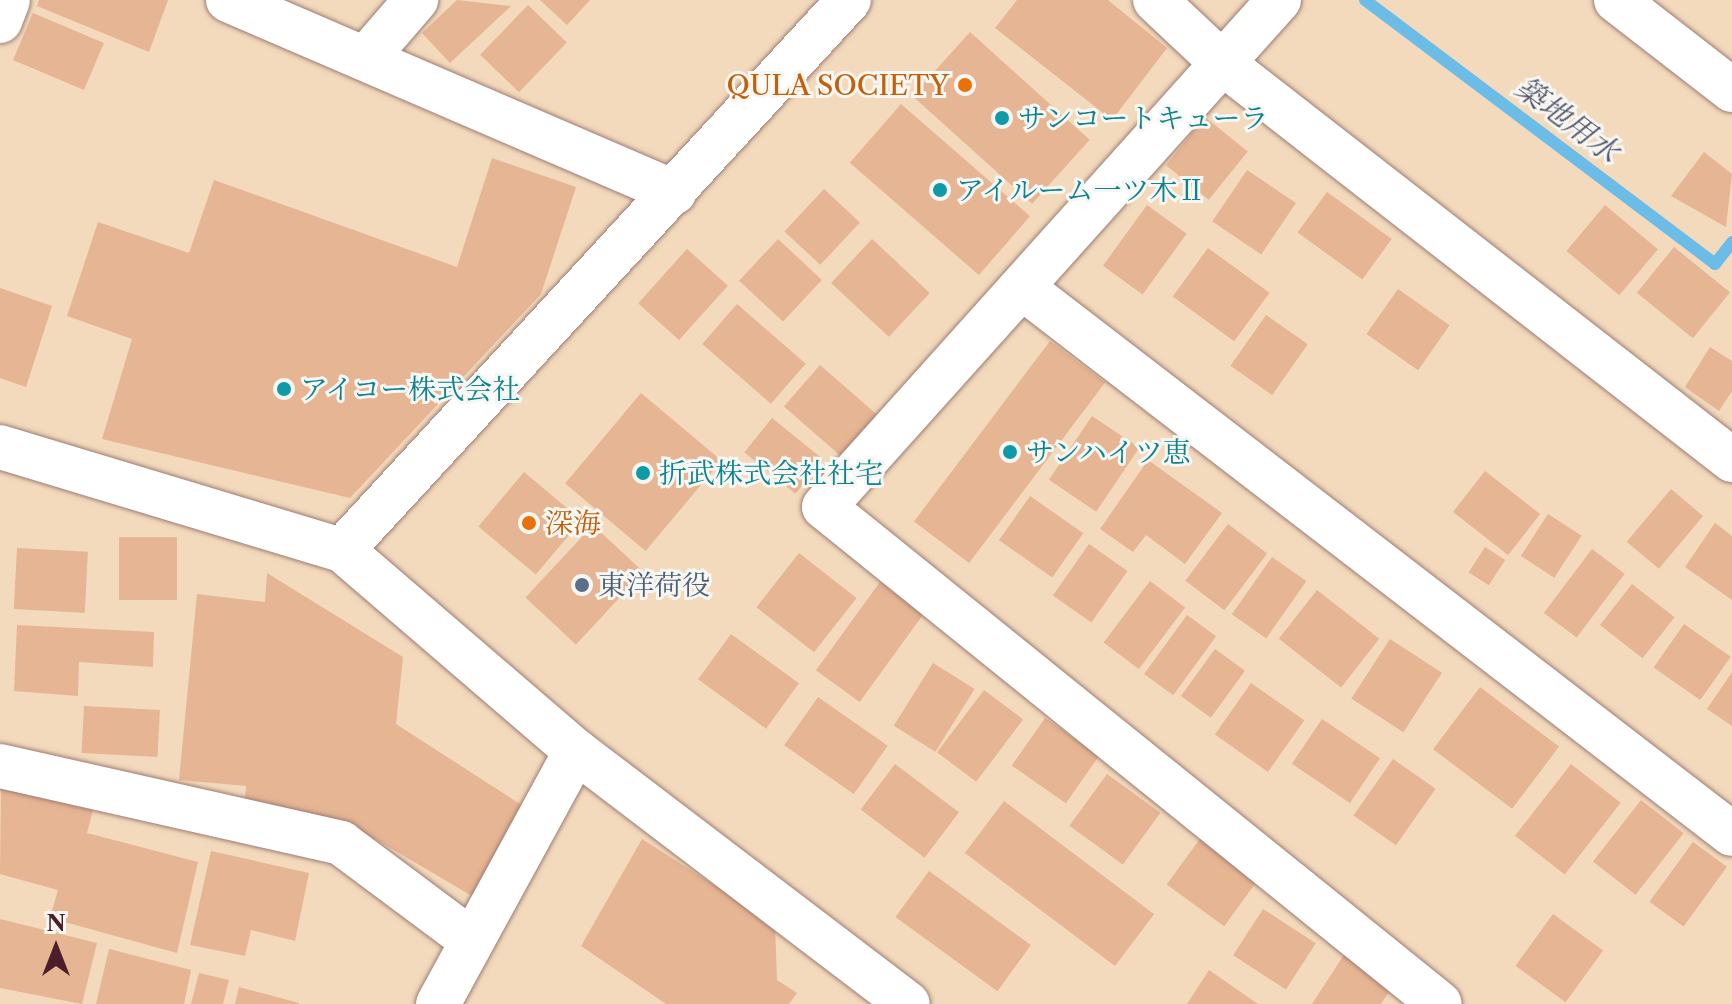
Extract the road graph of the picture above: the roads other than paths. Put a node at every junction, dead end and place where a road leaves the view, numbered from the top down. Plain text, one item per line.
1 (8, 0) edge
2 (228, 0) edge
3 (416, 0) edge
4 (849, 0) edge
5 (1155, 0) edge
6 (1279, 0) edge
7 (1616, 0) edge
8 (0, 21) edge
9 (366, 58) junction
10 (1221, 62) junction
11 (1732, 90) edge
12 (674, 192) junction
13 (1024, 289) junction
14 (0, 447) edge
15 (1732, 460) edge
16 (342, 550) junction
17 (576, 751) junction
18 (0, 766) edge
19 (1732, 834) edge
20 (471, 940) junction
21 (1421, 999) edge
22 (438, 1004) edge
23 (908, 1004) edge

1 - 8 street
2 - 9 street
3 - 9 street
4 - 12 street
5 - 10 street
6 - 10 street
7 - 11 street
9 - 12 street
10 - 13 street
10 - 15 street
12 - 16 street
13 - 19 street
13 - 21 street
14 - 16 street
16 - 17 street
17 - 20 street
17 - 23 street
18 - 20 street
20 - 22 street

